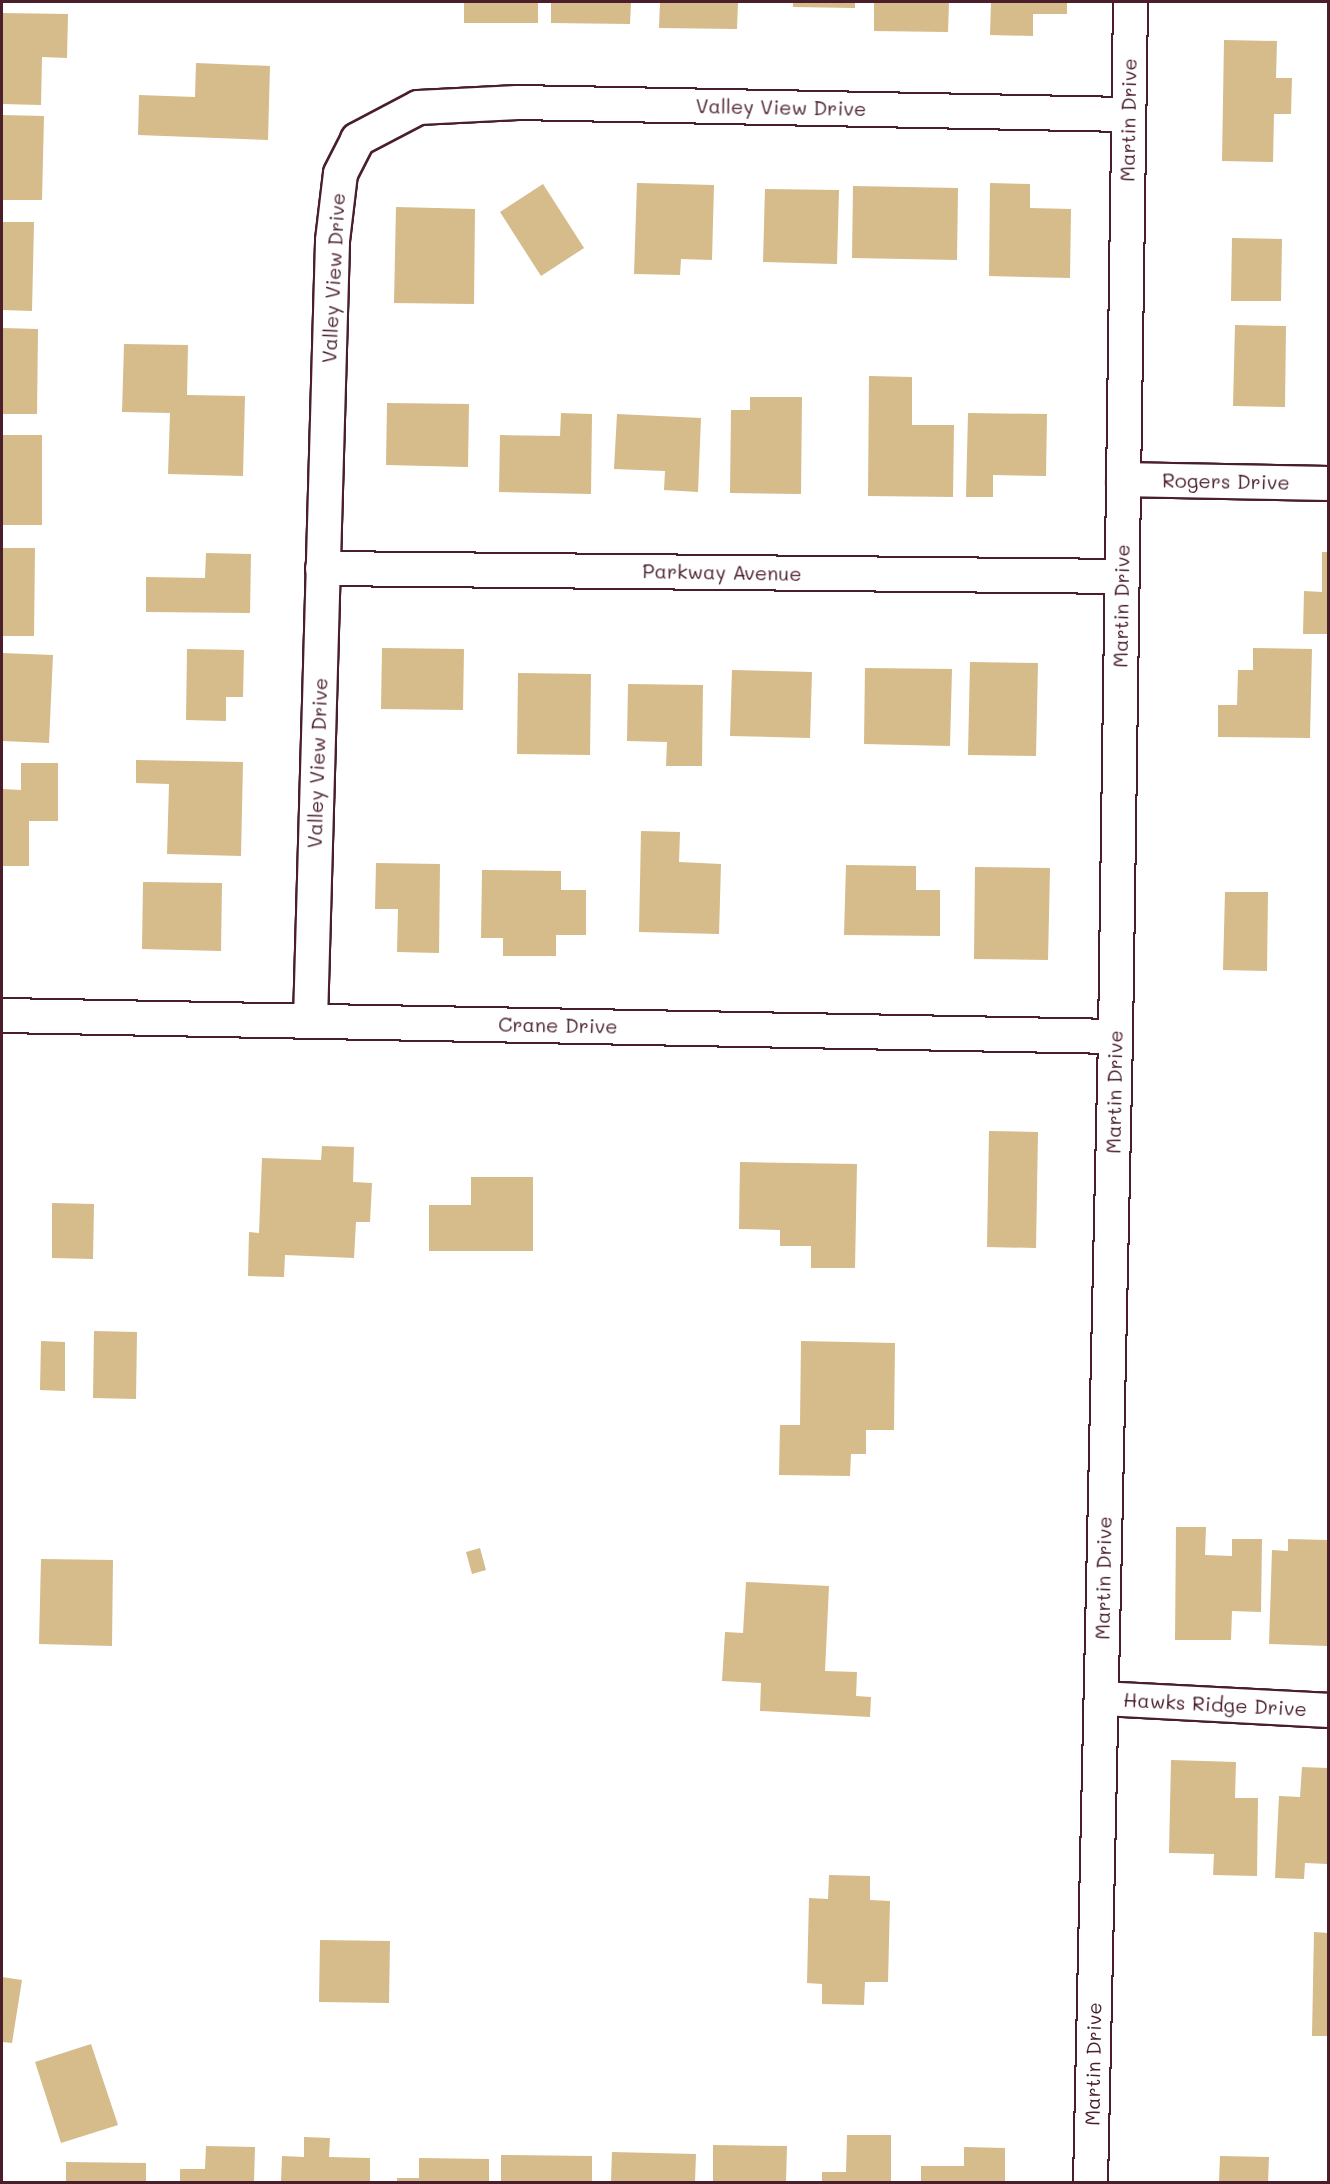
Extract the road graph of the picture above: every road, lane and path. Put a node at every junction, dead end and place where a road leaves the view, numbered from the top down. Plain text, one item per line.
1 (1130, 2) edge
2 (1128, 114) junction
3 (1123, 479) junction
4 (1329, 483) edge
5 (322, 568) junction
6 (1122, 576) junction
7 (2, 1015) edge
8 (310, 1020) junction
9 (1115, 1036) junction
10 (1101, 1698) junction
11 (1329, 1710) edge
12 (1090, 2182) edge

1 - 2 street, Martin Drive
2 - 3 street, Martin Drive
2 - 5 street, Valley View Drive
3 - 4 street, Rogers Drive
3 - 6 street, Martin Drive
5 - 6 street, Parkway Avenue
5 - 8 street, Valley View Drive
6 - 9 street, Martin Drive
7 - 8 street, Crane Drive
8 - 9 street, Crane Drive
9 - 10 street, Martin Drive
10 - 11 street, Hawks Ridge Drive
10 - 12 street, Martin Drive

